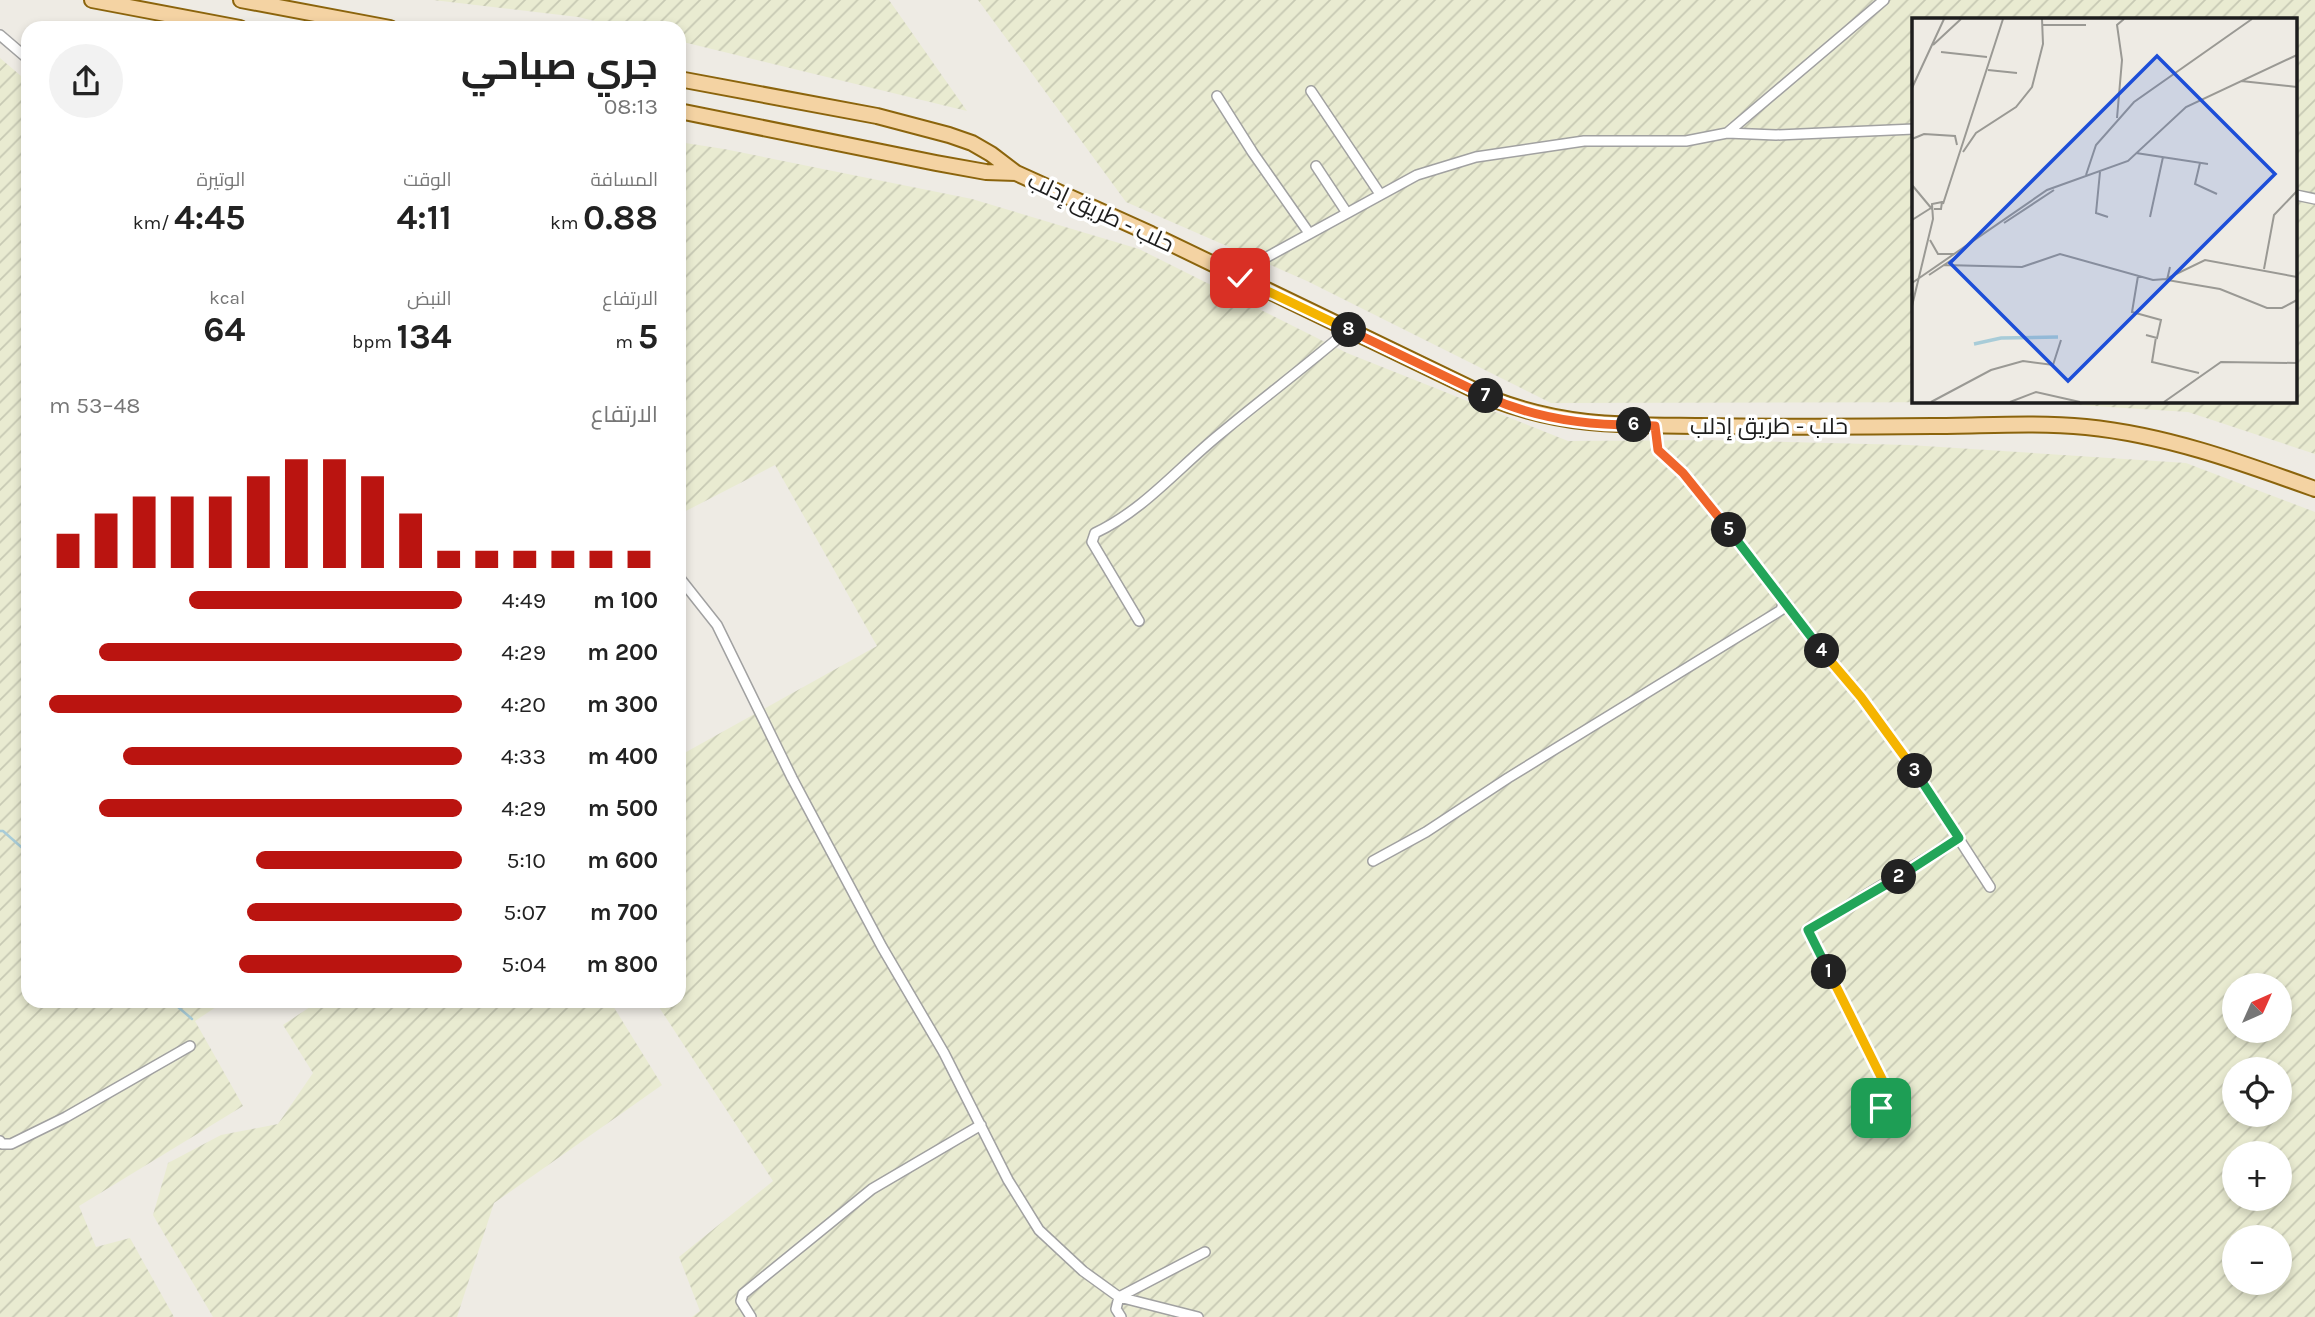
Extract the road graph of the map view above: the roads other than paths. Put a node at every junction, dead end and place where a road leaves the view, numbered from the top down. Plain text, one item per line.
1 (92, 0) edge
2 (241, 0) edge
3 (1884, 0) edge
4 (203, 21) edge
5 (353, 21) edge
6 (0, 35) edge
7 (21, 53) edge
8 (686, 80) edge
9 (1311, 91) dead end
10 (1217, 96) dead end
11 (686, 112) edge
12 (1912, 129) edge
13 (1727, 132) junction
14 (1316, 166) dead end
15 (1016, 173) junction
16 (1380, 194) junction
17 (1346, 213) junction
18 (1309, 233) junction
19 (1240, 278) junction
20 (1349, 330) junction
21 (1655, 426) junction
22 (2315, 489) edge
23 (686, 587) edge
24 (1784, 600) junction
25 (1139, 621) dead end
26 (1959, 838) junction
27 (1373, 861) dead end
28 (1990, 887) dead end
29 (190, 1046) dead end
30 (1881, 1108) dead end
31 (981, 1125) junction
32 (0, 1141) edge
33 (1205, 1252) dead end
34 (1119, 1297) junction
35 (751, 1317) edge
36 (1121, 1317) edge
37 (1198, 1317) edge

1 - 4 main road
2 - 5 main road
3 - 13 street
6 - 7 street
8 - 15 main road, حلب - طريق إدلب
9 - 16 street
10 - 18 street
11 - 15 main road, حلب - طريق إدلب
12 - 13 street
13 - 16 street
14 - 17 street
15 - 19 main road, حلب - طريق إدلب
16 - 17 street
17 - 18 street
18 - 19 street
19 - 20 main road, حلب - طريق إدلب
20 - 21 main road, حلب - طريق إدلب
20 - 25 street
21 - 22 main road, حلب - طريق إدلب
21 - 24 street
23 - 31 street
24 - 26 street
24 - 27 street
26 - 28 street
26 - 30 street
29 - 32 street
31 - 34 street
31 - 35 street
33 - 34 street
34 - 36 street
34 - 37 street

